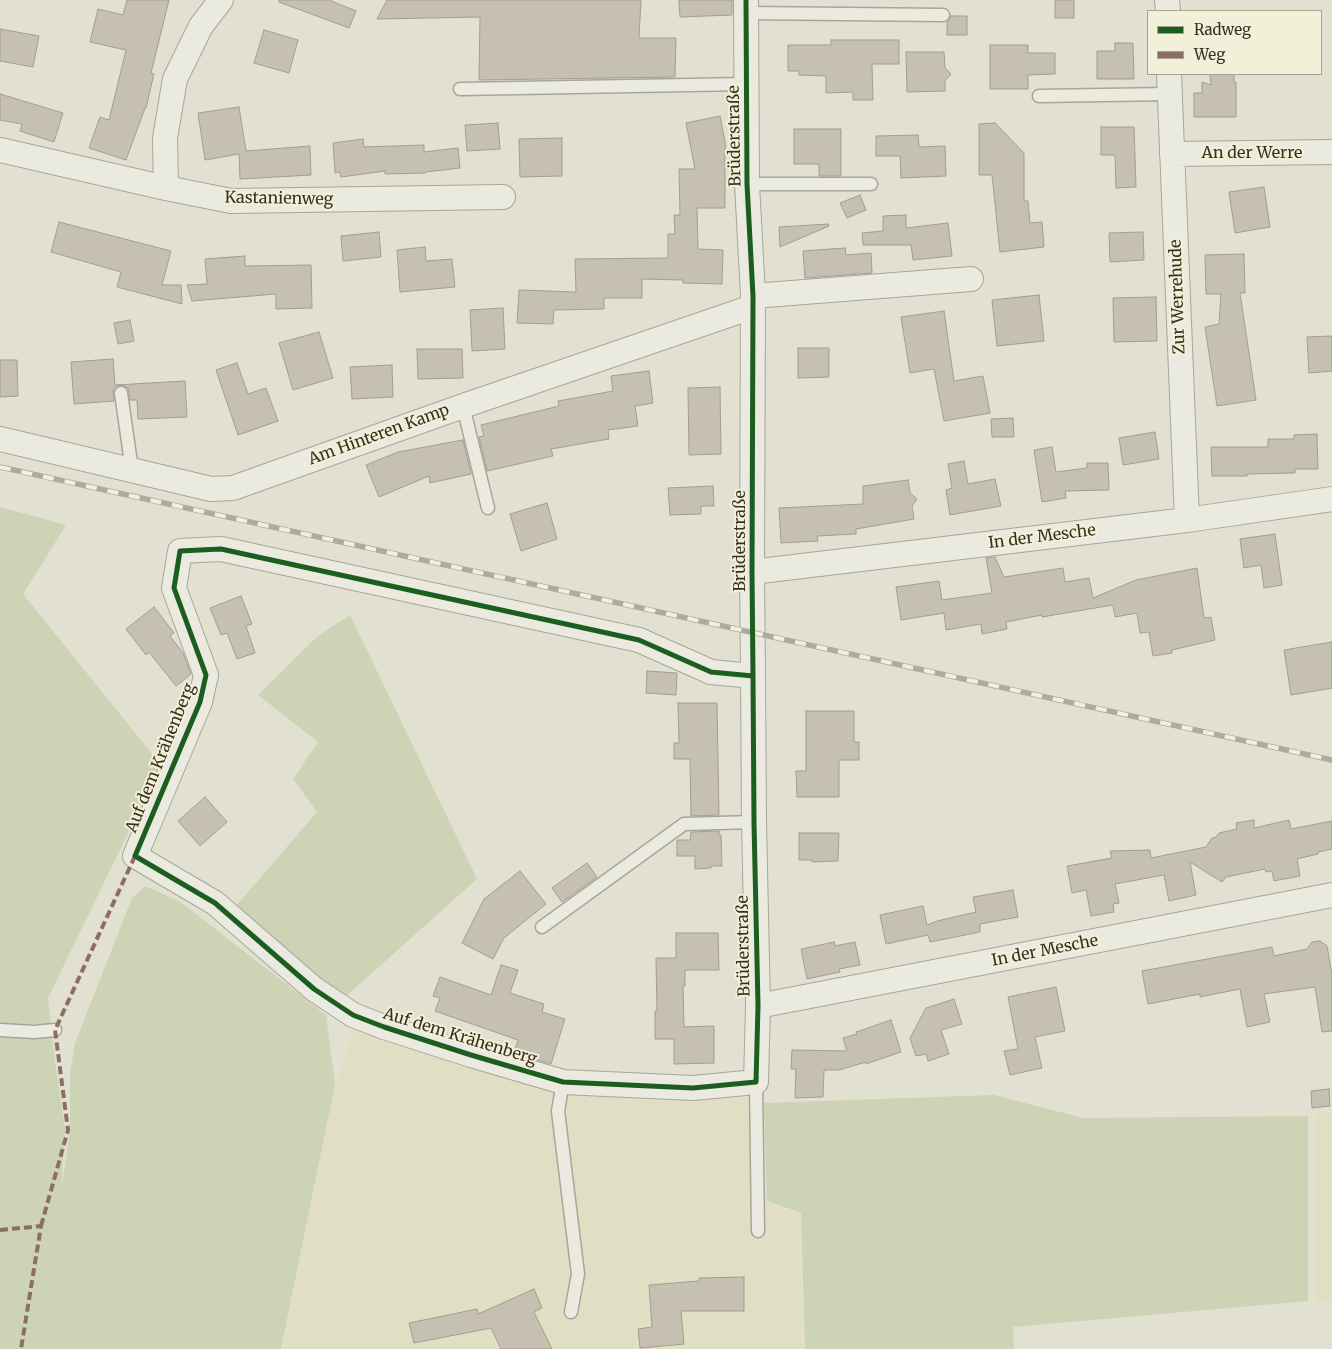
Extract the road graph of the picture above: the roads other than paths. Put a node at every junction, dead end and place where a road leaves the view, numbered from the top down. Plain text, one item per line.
1 (221, 0) edge
2 (746, 6) edge
3 (943, 15) dead end
4 (746, 84) junction
5 (1169, 84) edge
6 (460, 89) dead end
7 (1039, 96) dead end
8 (0, 150) edge
9 (1332, 152) edge
10 (1172, 154) junction
11 (747, 184) junction
12 (871, 184) dead end
13 (166, 188) junction
14 (504, 197) dead end
15 (971, 279) dead end
16 (753, 302) junction
17 (121, 394) dead end
18 (462, 406) junction
19 (0, 439) edge
20 (132, 470) junction
21 (1332, 499) edge
22 (488, 508) dead end
23 (1187, 520) junction
24 (752, 572) junction
25 (753, 676) junction
26 (754, 822) junction
27 (1332, 895) edge
28 (542, 927) dead end
29 (758, 1006) junction
30 (0, 1030) edge
31 (55, 1030) dead end
32 (563, 1082) junction
33 (756, 1082) junction
34 (758, 1231) dead end
35 (571, 1312) dead end

1 - 13 street
2 - 3 lane
2 - 4 street, Brüderstraße
4 - 6 lane
4 - 11 street, Brüderstraße
5 - 7 lane
5 - 10 street, Zur Werrehude
8 - 13 street, Kastanienweg
9 - 10 street, An der Werre
10 - 23 street, Zur Werrehude
11 - 12 lane
11 - 16 street, Brüderstraße
13 - 14 street, Kastanienweg
15 - 16 street
16 - 18 street, Am Hinteren Kamp
16 - 24 street, Brüderstraße
17 - 20 lane
18 - 20 street, Am Hinteren Kamp
18 - 22 lane
19 - 20 street, Am Hinteren Kamp
21 - 23 street, In der Mesche
23 - 24 street, In der Mesche
24 - 25 street, Brüderstraße
25 - 26 street, Brüderstraße
25 - 32 street, Auf dem Krähenberg
26 - 28 lane
26 - 29 street, Brüderstraße
27 - 29 street, In der Mesche
29 - 33 street, Brüderstraße
30 - 31 lane
32 - 33 street, Auf dem Krähenberg
32 - 35 lane
33 - 34 lane

